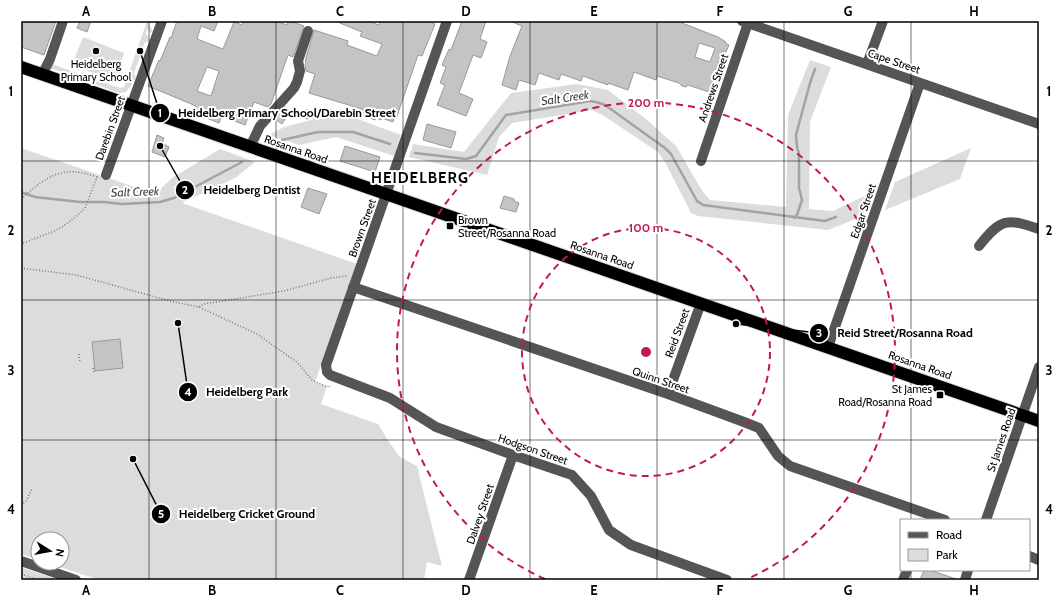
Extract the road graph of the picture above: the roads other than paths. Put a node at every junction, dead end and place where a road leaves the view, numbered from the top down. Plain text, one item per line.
1 (63, 21) edge
2 (162, 21) edge
3 (447, 21) edge
4 (883, 21) edge
5 (745, 22) edge
6 (308, 31) dead end
7 (867, 64) junction
8 (21, 67) edge
9 (42, 75) junction
10 (920, 83) junction
11 (131, 106) junction
12 (1039, 124) edge
13 (250, 147) junction
14 (701, 161) dead end
15 (106, 175) dead end
16 (387, 194) junction
17 (1039, 229) edge
18 (979, 246) dead end
19 (355, 283) junction
20 (701, 302) junction
21 (828, 347) junction
22 (1039, 367) edge
23 (332, 376) joint
24 (668, 394) junction
25 (1023, 415) junction
26 (1039, 421) edge
27 (513, 455) junction
28 (942, 519) edge
29 (986, 519) edge
30 (21, 561) edge
31 (704, 576) edge
32 (76, 580) edge
33 (470, 580) edge
34 (727, 580) edge

1 - 9 street
2 - 11 street, Darebin Street
3 - 16 street, Brown Street
4 - 7 street
5 - 7 street, Cape Street
5 - 14 street, Andrews Street
6 - 13 street
7 - 10 street, Cape Street
8 - 9 highway, Rosanna Road
9 - 11 highway, Rosanna Road
10 - 12 street, Cape Street
10 - 21 street, Edgar Street
11 - 13 highway, Rosanna Road
11 - 15 street, Darebin Street
13 - 16 highway, Rosanna Road
16 - 19 street, Brown Street
16 - 20 highway, Rosanna Road
17 - 18 street
19 - 23 street, Brown Street
19 - 24 street, Quinn Street
20 - 21 highway, Rosanna Road
20 - 24 street, Reid Street
21 - 25 highway, Rosanna Road
22 - 25 street, St James Road
23 - 27 street, Hodgson Street
24 - 28 street, Quinn Street
25 - 26 highway, Rosanna Road
25 - 29 street, St James Road
27 - 31 street, Hodgson Street
27 - 33 street, Dalvey Street
30 - 32 street
31 - 34 street, Hodgson Street

